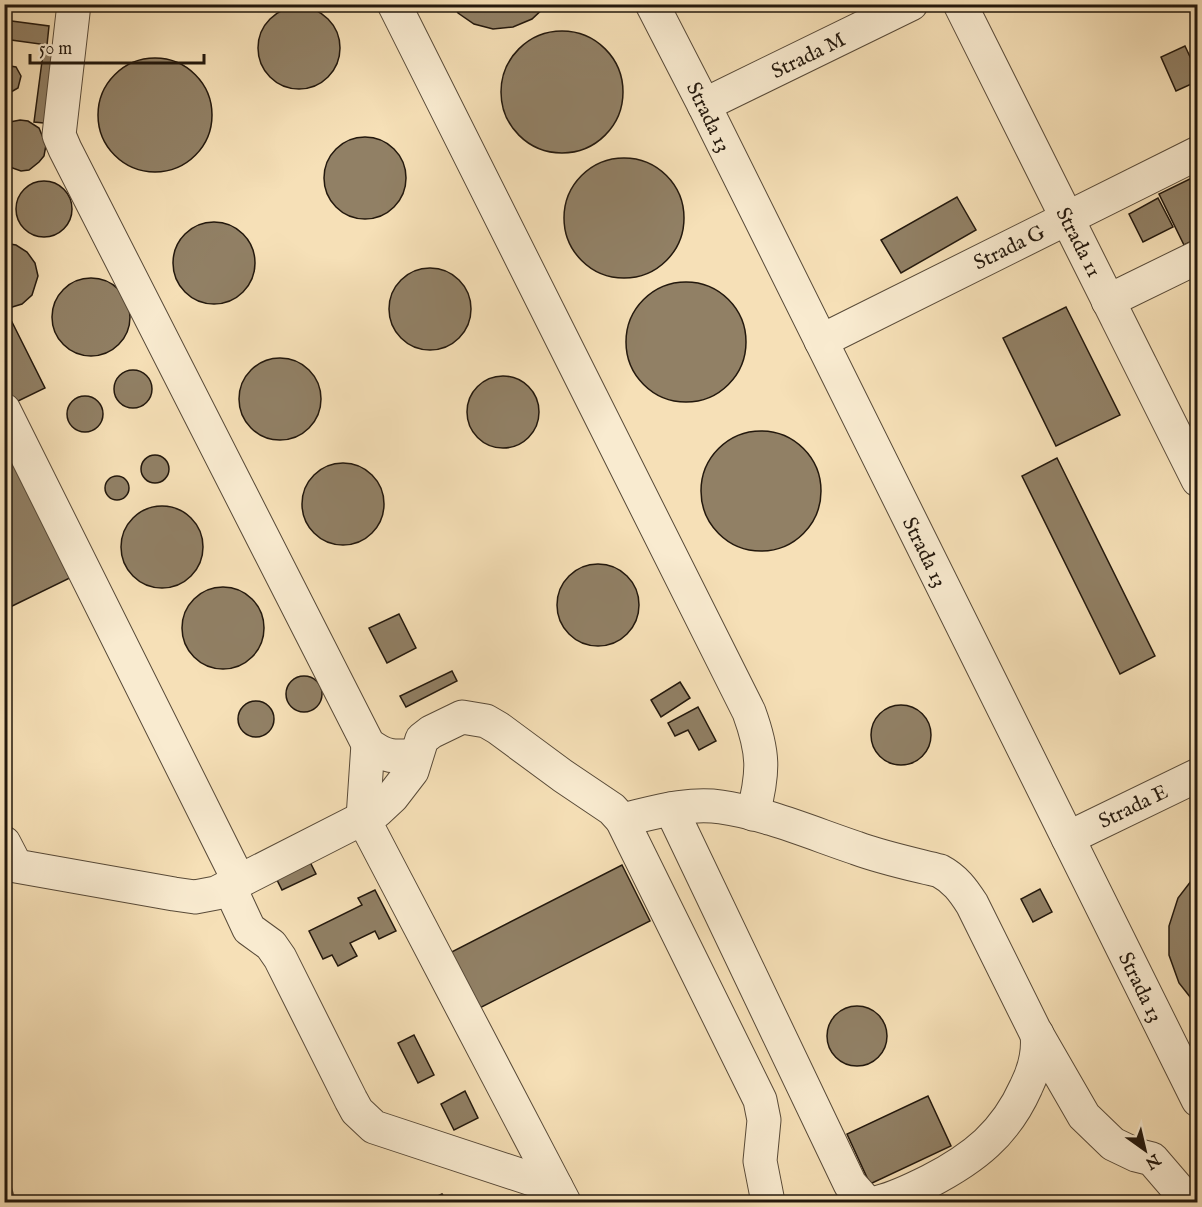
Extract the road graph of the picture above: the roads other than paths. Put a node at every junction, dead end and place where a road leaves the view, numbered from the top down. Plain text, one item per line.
1 (74, 4) edge
2 (394, 4) edge
3 (652, 4) edge
4 (911, 4) edge
5 (960, 4) edge
6 (704, 105) junction
7 (1197, 153) edge
8 (1067, 218) junction
9 (1197, 257) edge
10 (1108, 301) junction
11 (820, 341) junction
12 (4, 410) edge
13 (1197, 480) edge
14 (368, 744) junction
15 (416, 755) junction
16 (1197, 775) edge
17 (671, 810) junction
18 (753, 814) junction
19 (363, 818) junction
20 (621, 820) junction
21 (1068, 838) junction
22 (4, 843) edge
23 (234, 884) junction
24 (1037, 1034) junction
25 (1197, 1100) edge
26 (560, 1195) edge
27 (859, 1196) edge
28 (768, 1203) edge
29 (879, 1203) edge
30 (1189, 1203) edge

1 - 14 lane
2 - 18 lane
3 - 6 lane, Strada 13
4 - 6 lane, Strada M
5 - 8 lane, Strada 11
6 - 11 lane, Strada 13
7 - 8 lane, Strada G
8 - 10 lane, Strada 11
8 - 11 lane, Strada G
9 - 10 lane
10 - 13 lane, Strada 11
11 - 21 lane, Strada 13
12 - 23 lane
14 - 15 lane
14 - 19 lane
15 - 19 lane
15 - 20 lane
16 - 21 lane, Strada E
17 - 18 lane
17 - 20 lane
17 - 27 lane
18 - 24 lane
19 - 23 lane
19 - 26 lane
20 - 28 lane
21 - 25 lane, Strada 13
22 - 23 lane
23 - 26 lane
24 - 29 lane
24 - 30 lane

